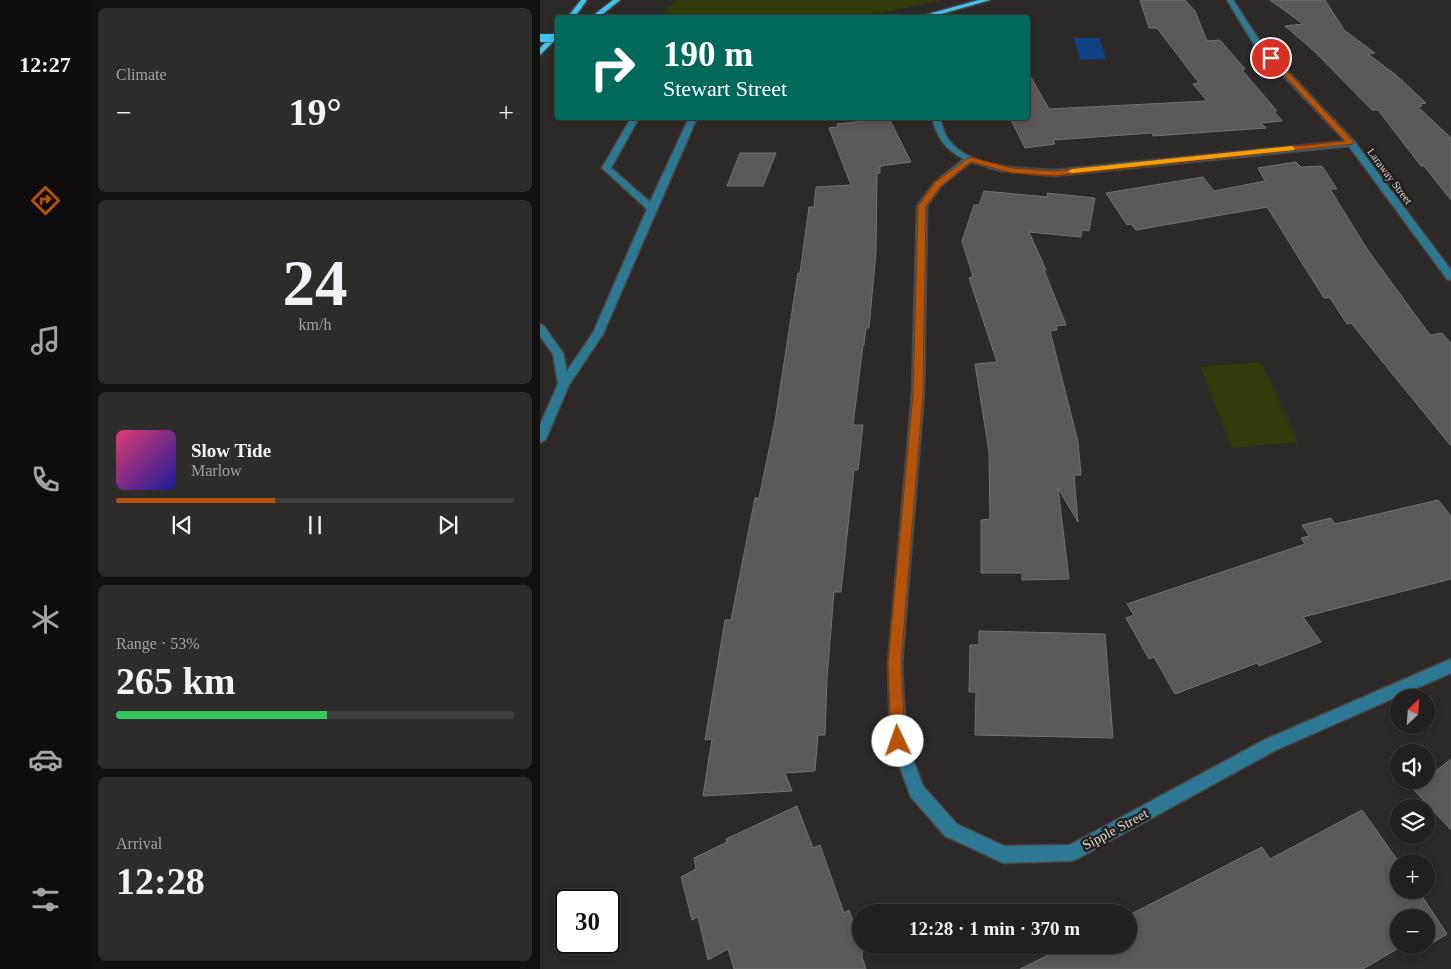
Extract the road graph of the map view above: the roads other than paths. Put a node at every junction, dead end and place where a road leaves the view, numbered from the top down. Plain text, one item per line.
1 (578, 0) edge
2 (584, 0) edge
3 (617, 0) edge
4 (987, 0) edge
5 (1230, 0) edge
6 (576, 11) junction
7 (573, 15) edge
8 (597, 15) edge
9 (929, 15) edge
10 (555, 36) edge
11 (540, 38) edge
12 (555, 38) edge
13 (555, 46) edge
14 (540, 55) edge
15 (634, 120) edge
16 (691, 120) edge
17 (936, 120) edge
18 (1351, 142) junction
19 (970, 160) junction
20 (652, 208) junction
21 (1451, 277) edge
22 (540, 328) edge
23 (564, 384) junction
24 (540, 440) edge
25 (1451, 666) edge

1 - 6 main road
2 - 6 main road
3 - 8 main road
4 - 9 main road
5 - 18 street, Laraway Street
6 - 7 main road
10 - 14 main road
11 - 12 main road, bridge
13 - 14 main road
15 - 20 street
16 - 20 street
17 - 19 street
18 - 19 street
18 - 21 street, Laraway Street
19 - 25 street, Sipple Street
20 - 23 street
22 - 23 street
23 - 24 street

